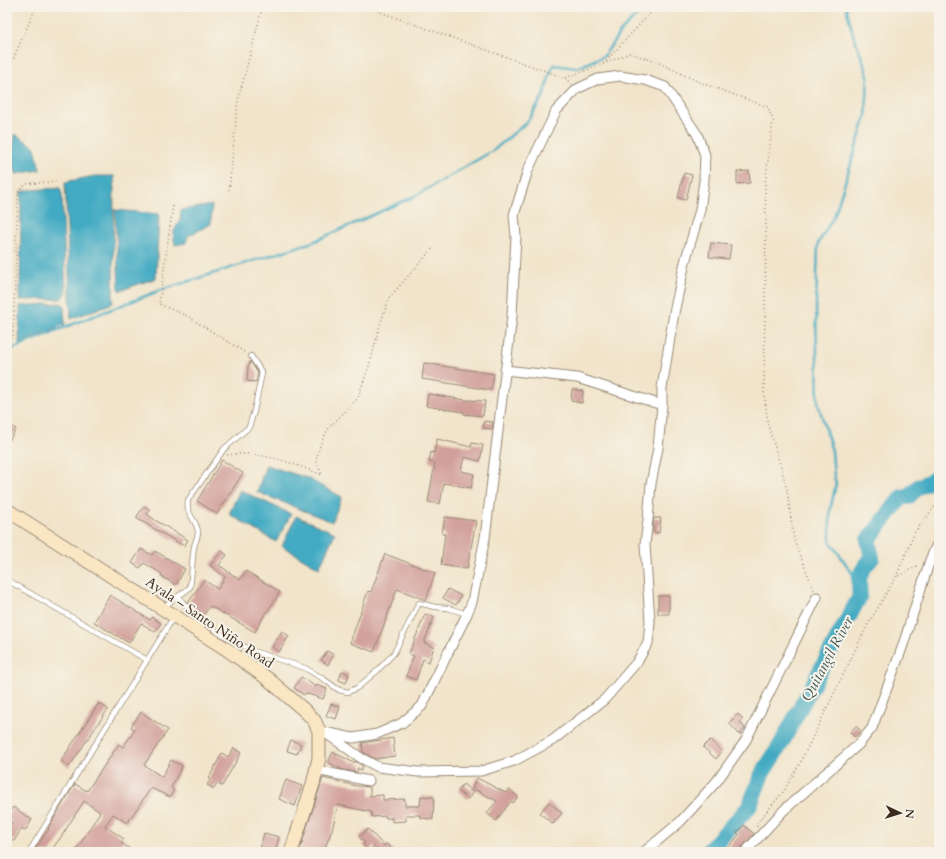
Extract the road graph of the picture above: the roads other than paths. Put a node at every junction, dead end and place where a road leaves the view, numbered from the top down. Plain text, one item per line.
1 (251, 356) road end
2 (506, 370) junction
3 (662, 405) junction
4 (7, 510) edge
5 (939, 540) edge
6 (7, 580) edge
7 (178, 597) junction
8 (817, 597) road end
9 (163, 609) junction
10 (468, 614) junction
11 (174, 616) junction
12 (147, 660) junction
13 (323, 732) junction
14 (316, 770) junction
15 (369, 781) dead end
16 (29, 852) edge
17 (291, 852) edge
18 (644, 852) edge
19 (745, 852) edge

1 - 7 lane
2 - 3 street
2 - 3 street
2 - 10 street
3 - 13 street
4 - 9 street, Ayala – Santo Niño Road
5 - 19 street
6 - 12 lane
7 - 9 lane
7 - 10 lane
8 - 18 street
9 - 11 street, Ayala – Santo Niño Road
10 - 13 street
11 - 12 lane
11 - 13 street, Ayala – Santo Niño Road
12 - 16 lane
13 - 14 street
14 - 15 street
14 - 17 street

